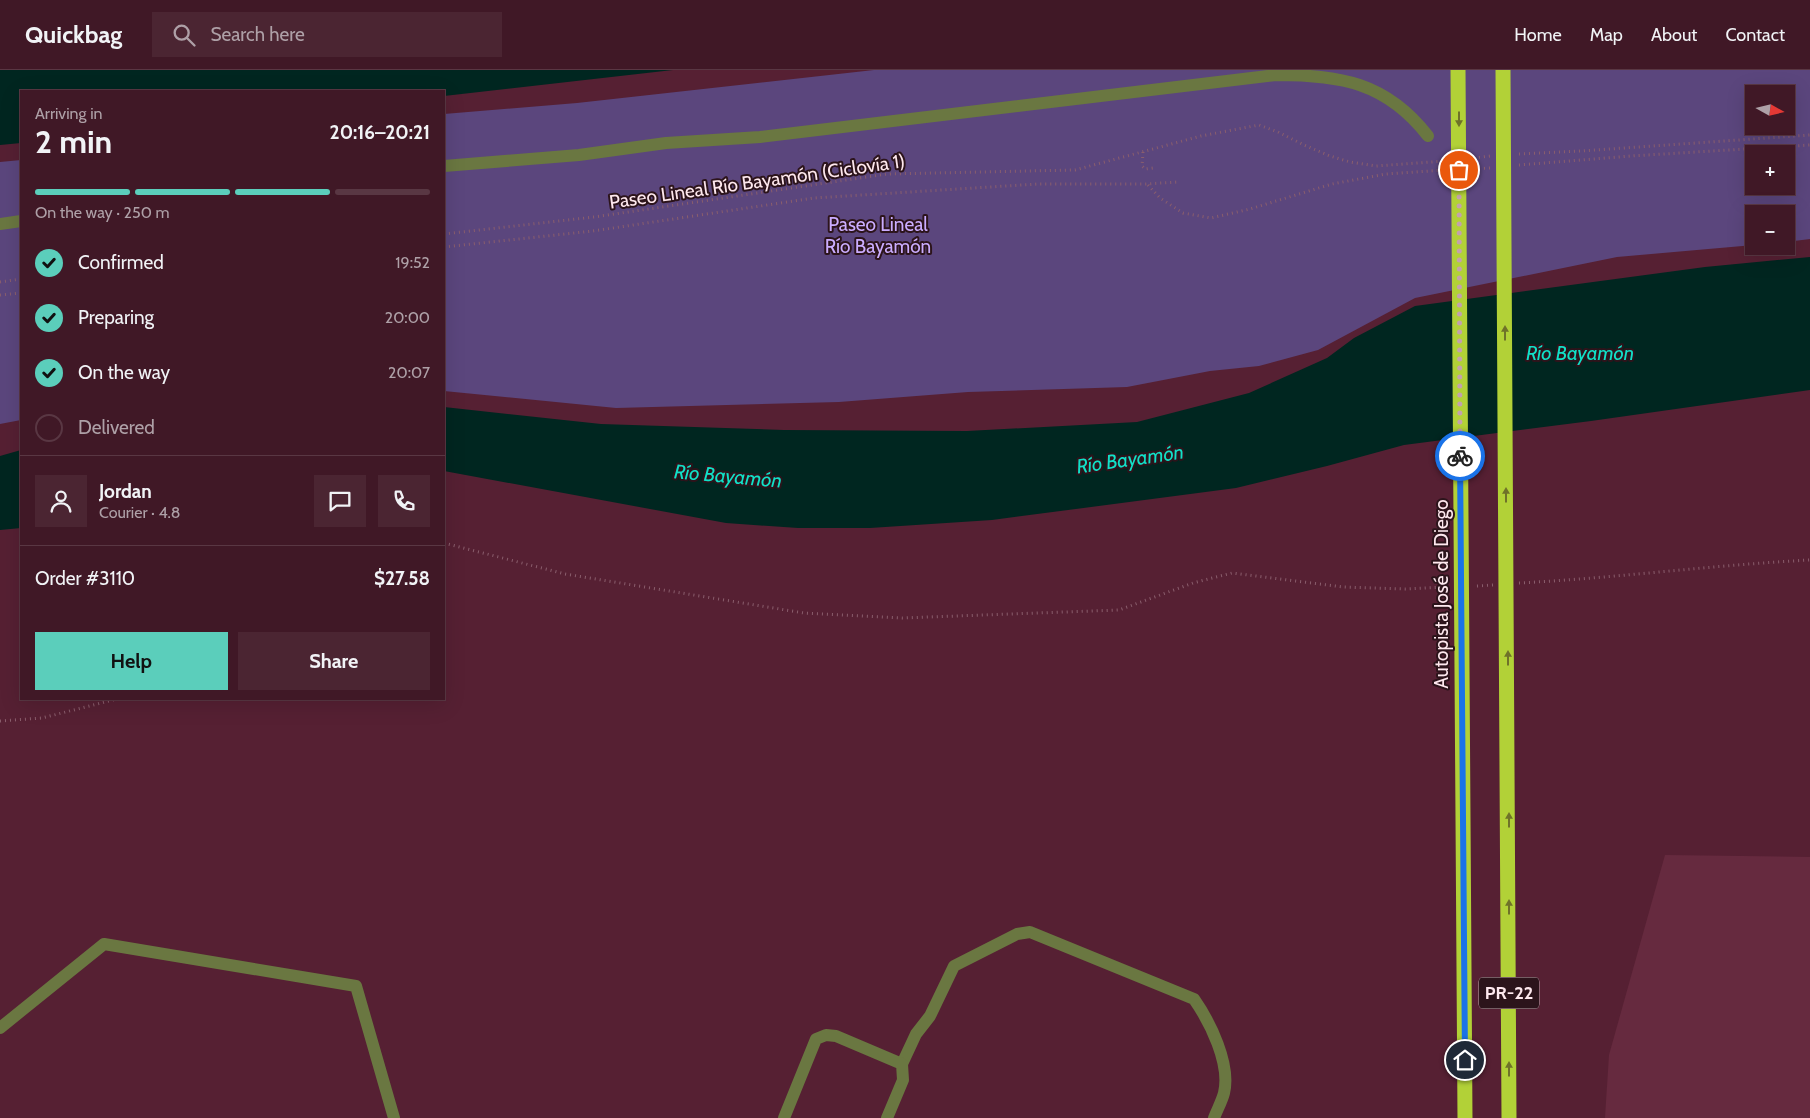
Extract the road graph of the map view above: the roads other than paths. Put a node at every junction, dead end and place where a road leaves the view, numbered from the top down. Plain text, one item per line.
1 (1458, 70) edge
2 (1503, 70) edge
3 (1428, 136) dead end
4 (445, 166) edge
5 (20, 221) edge
6 (0, 224) edge
7 (0, 1028) edge
8 (902, 1064) junction
9 (394, 1118) edge
10 (784, 1118) edge
11 (887, 1118) edge
12 (1214, 1118) edge
13 (1465, 1118) edge
14 (1509, 1118) edge

1 -> 13 highway, Autopista José de Diego / PR-22
14 -> 2 highway, PR-22
3 - 4 lane
5 - 6 lane
7 - 9 lane
8 - 10 lane
8 - 11 lane
8 - 12 lane

